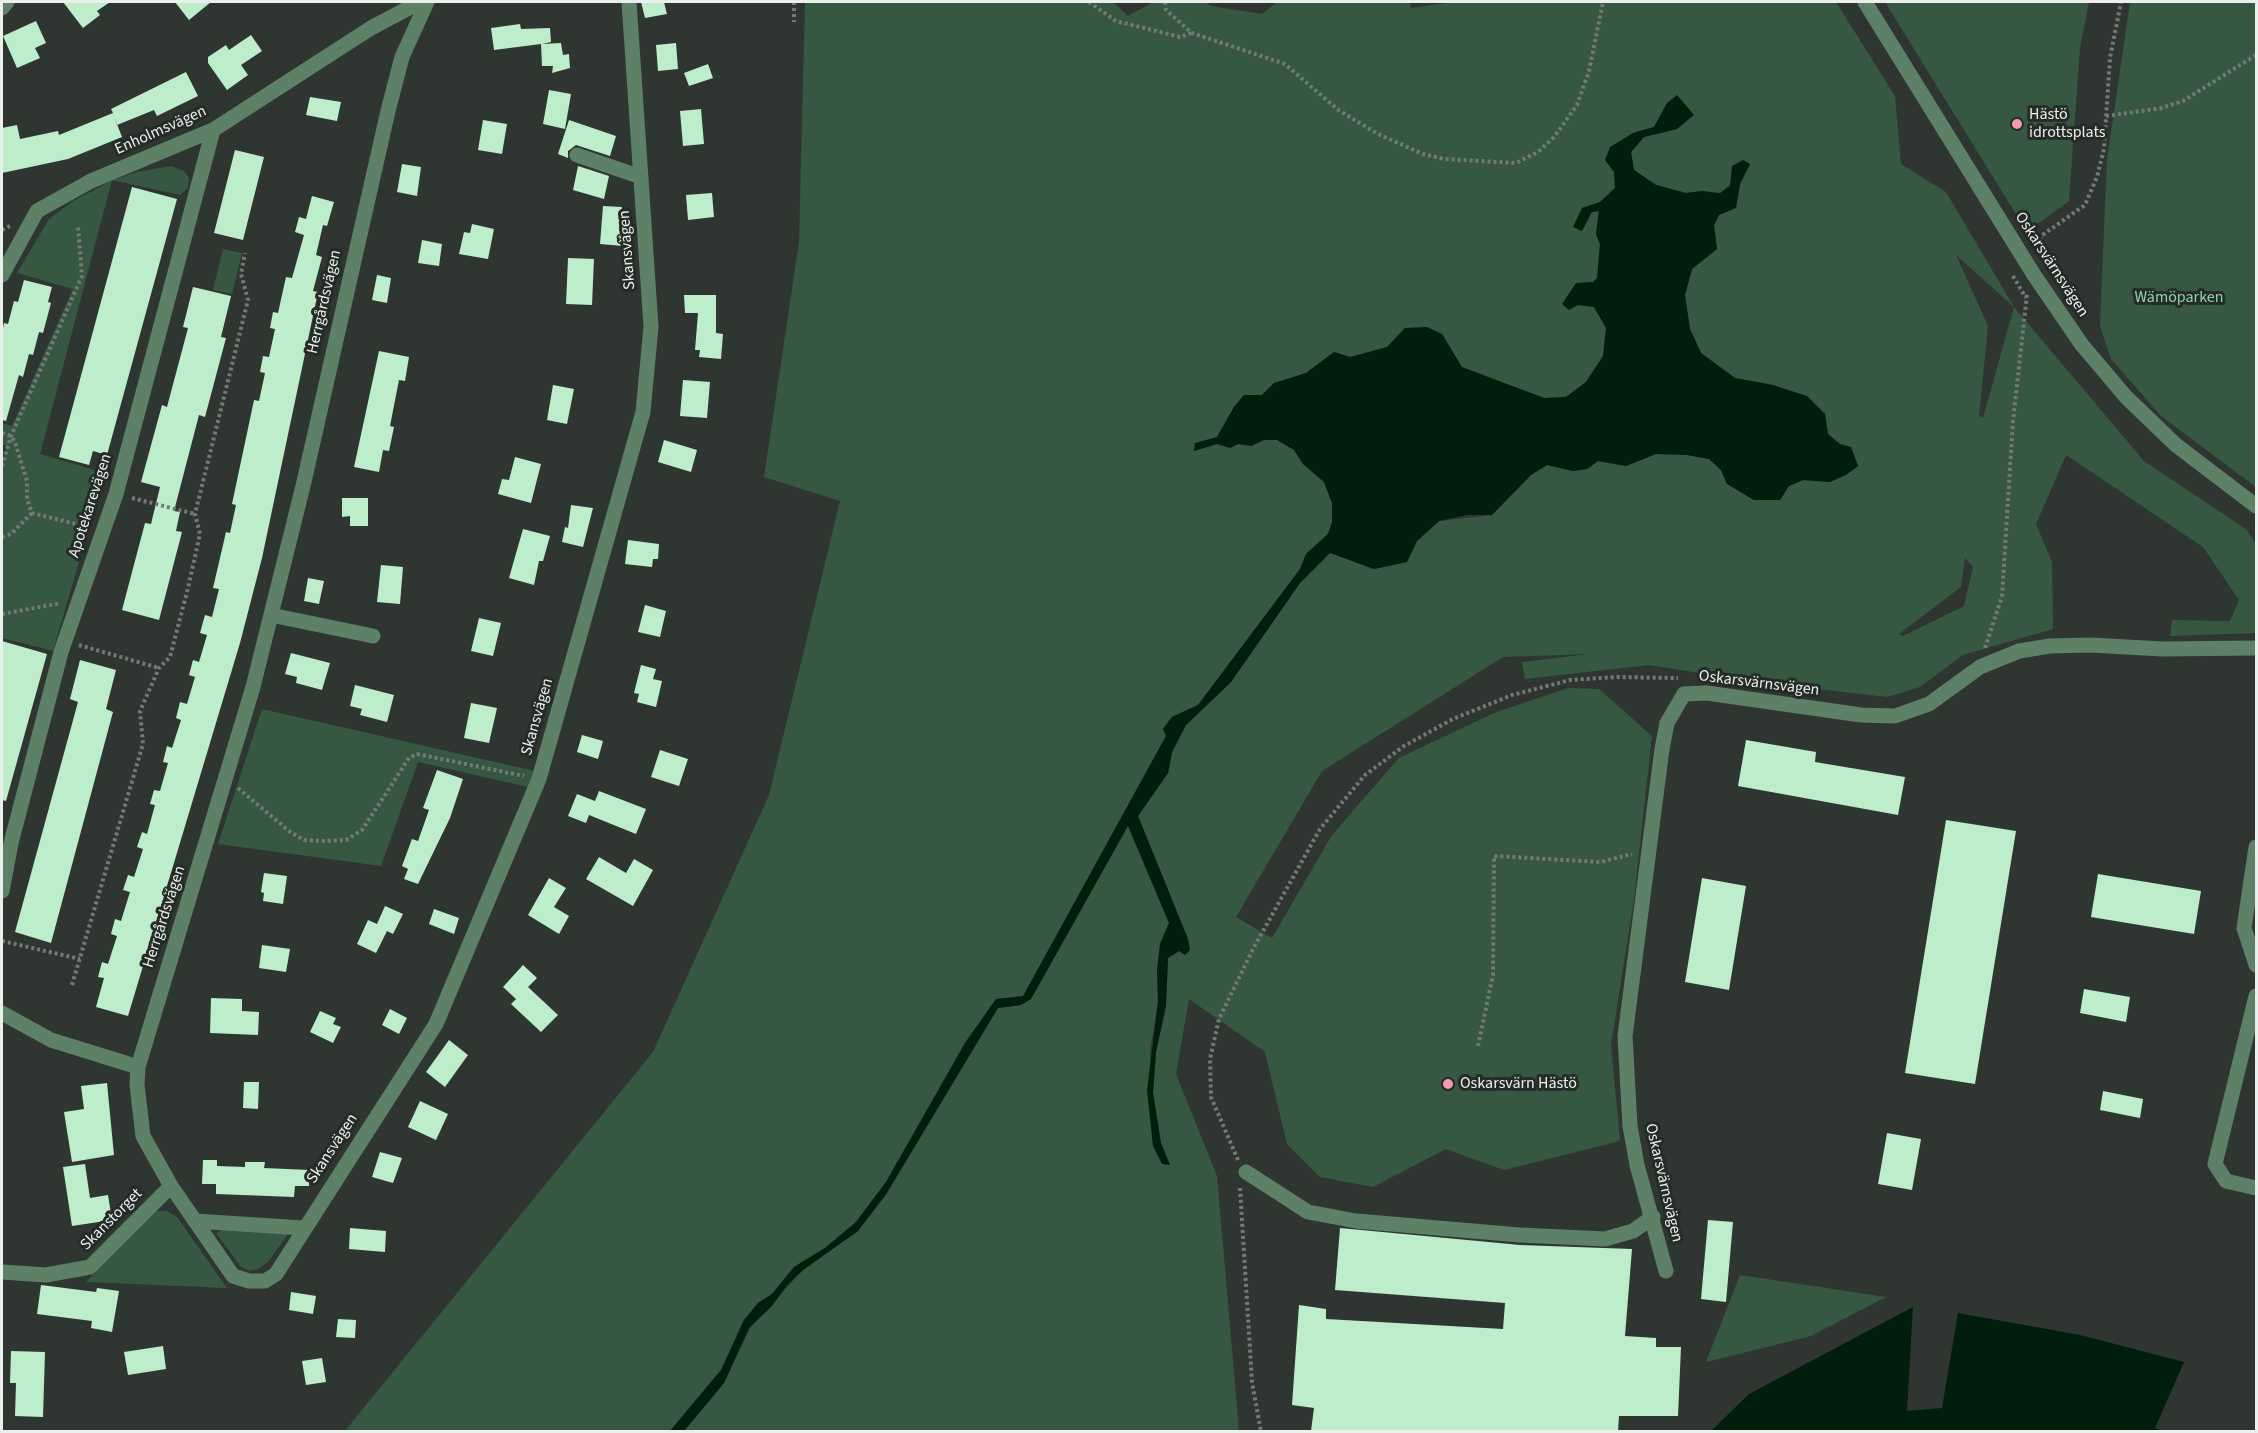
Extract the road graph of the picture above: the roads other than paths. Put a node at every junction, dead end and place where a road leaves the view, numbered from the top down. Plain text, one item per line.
1 (7, 2) edge
2 (420, 2) edge
3 (426, 2) edge
4 (629, 2) edge
5 (1864, 2) edge
6 (2, 8) edge
7 (213, 130) junction
8 (577, 155) dead end
9 (641, 177) junction
10 (2, 275) edge
11 (2256, 506) edge
12 (271, 615) junction
13 (373, 636) dead end
14 (2256, 648) edge
15 (2256, 847) edge
16 (2, 891) edge
17 (2256, 965) edge
18 (2256, 996) edge
19 (2, 1013) edge
20 (138, 1067) junction
21 (1246, 1172) road end
22 (171, 1186) junction
23 (2256, 1188) edge
24 (1653, 1217) junction
25 (195, 1221) junction
26 (303, 1228) junction
27 (1666, 1271) dead end
28 (2, 1272) edge

1 - 6 street
2 - 7 street, Enholmsvägen
3 - 12 street, Herrgårdsvägen
4 - 9 street, Skansvägen
5 - 11 street, Oskarsvärnsvägen
7 - 10 street, Enholmsvägen
7 - 16 street, Apotekarevägen
8 - 9 street
9 - 26 street, Skansvägen
12 - 13 street
12 - 20 street, Herrgårdsvägen
14 - 24 street, Oskarsvärnsvägen
15 - 17 street
18 - 23 street
19 - 20 street
20 - 22 street, Herrgårdsvägen
21 - 24 street
22 - 25 street, Herrgårdsvägen
22 - 28 street, Skanstorget
24 - 27 street, Oskarsvärnsvägen
25 - 26 street
25 - 26 street, Skansvägen

